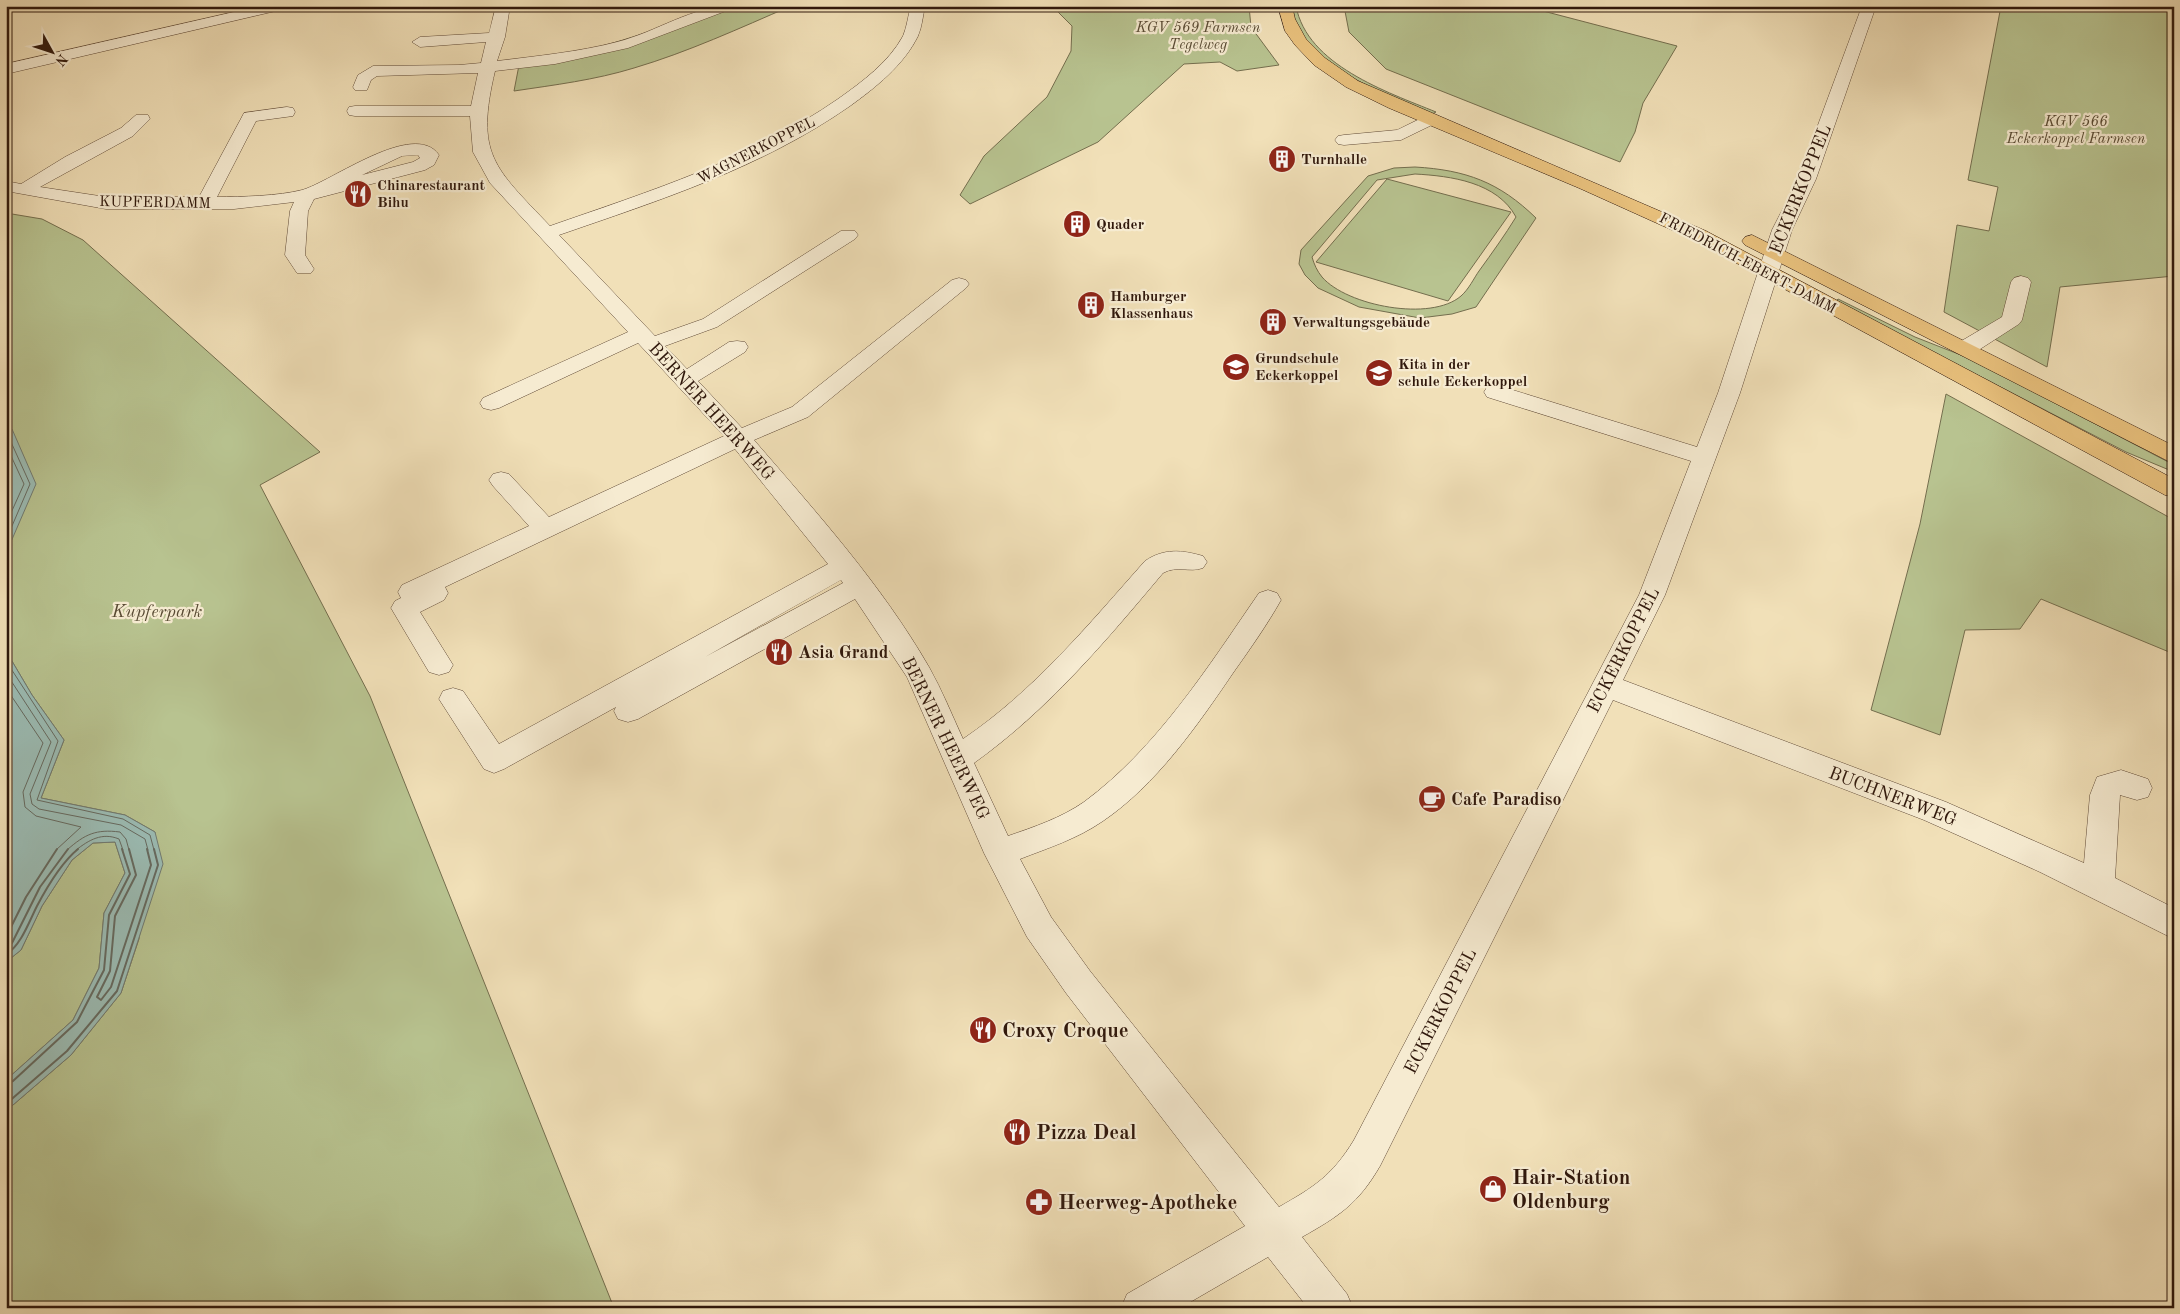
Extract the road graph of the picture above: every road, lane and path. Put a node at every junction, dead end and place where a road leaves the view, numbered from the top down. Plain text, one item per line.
1 (280, 6) edge
2 (503, 6) edge
3 (726, 6) edge
4 (918, 6) edge
5 (1285, 6) edge
6 (1869, 6) edge
7 (221, 13) edge
8 (1312, 28) dead end
9 (497, 36) junction
10 (420, 42) dead end
11 (489, 66) junction
12 (6, 69) edge
13 (361, 87) dead end
14 (355, 111) dead end
15 (480, 111) junction
16 (286, 112) dead end
17 (142, 119) dead end
18 (1430, 119) junction
19 (1344, 140) dead end
20 (1596, 170) dead end
21 (15, 188) edge
22 (306, 195) junction
23 (204, 203) junction
24 (547, 233) junction
25 (1736, 233) dead end
26 (848, 235) dead end
27 (304, 269) dead end
28 (1769, 270) junction
29 (2021, 282) dead end
30 (959, 284) dead end
31 (1795, 286) junction
32 (1862, 296) junction
33 (646, 339) junction
34 (737, 347) dead end
35 (1966, 348) junction
36 (685, 380) junction
37 (1495, 392) dead end
38 (491, 403) dead end
39 (742, 442) junction
40 (2174, 456) edge
41 (1704, 457) junction
42 (501, 480) dead end
43 (2174, 489) edge
44 (546, 529) junction
45 (1194, 562) dead end
46 (852, 576) junction
47 (411, 592) dead end
48 (1268, 600) dead end
49 (439, 665) dead end
50 (1605, 685) junction
51 (453, 699) dead end
52 (628, 711) dead end
53 (958, 758) junction
54 (2138, 788) dead end
55 (1000, 853) junction
56 (2098, 886) junction
57 (2174, 924) edge
58 (1273, 1234) junction
59 (1141, 1308) edge
60 (1333, 1308) edge

1 - 7 street
2 - 9 street, BERNER HEERWEG
3 - 11 street
4 - 24 street, WAGNERKOPPEL
5 - 18 main road, FRIEDRICH-EBERT-DAMM
6 - 28 street, ECKERKOPPEL
7 - 12 street
8 - 20 main road
9 - 10 street
9 - 11 street, BERNER HEERWEG
11 - 13 street
11 - 15 street, BERNER HEERWEG
14 - 15 street
15 - 24 street, BERNER HEERWEG
16 - 23 street
17 - 21 street
18 - 19 street
18 - 28 main road, FRIEDRICH-EBERT-DAMM
21 - 23 street, KUPFERDAMM
22 - 22 street, KUPFERDAMM
22 - 23 street, KUPFERDAMM
22 - 27 street
24 - 33 street, BERNER HEERWEG
25 - 28 main road, FRIEDRICH-EBERT-DAMM
26 - 33 street
28 - 31 main road
28 - 32 main road, FRIEDRICH-EBERT-DAMM
28 - 41 street, ECKERKOPPEL
29 - 35 street
30 - 39 street
31 - 32 main road
31 - 43 main road, FRIEDRICH-EBERT-DAMM
32 - 35 main road, FRIEDRICH-EBERT-DAMM
33 - 36 street, BERNER HEERWEG
33 - 38 street
34 - 36 street
35 - 40 main road, FRIEDRICH-EBERT-DAMM
36 - 39 street, BERNER HEERWEG
37 - 41 street
39 - 44 street
39 - 46 street, BERNER HEERWEG
39 - 49 street
41 - 50 street, ECKERKOPPEL
42 - 44 street
44 - 47 street
45 - 53 street
46 - 51 street
46 - 52 street
46 - 53 street, BERNER HEERWEG
48 - 55 street
50 - 56 street, BUCHNERWEG
50 - 58 street, ECKERKOPPEL
53 - 55 street, BERNER HEERWEG
54 - 56 street
55 - 58 street, BERNER HEERWEG
56 - 57 street, BUCHNERWEG
58 - 59 street, ECKERKOPPEL
58 - 60 street, BERNER HEERWEG

